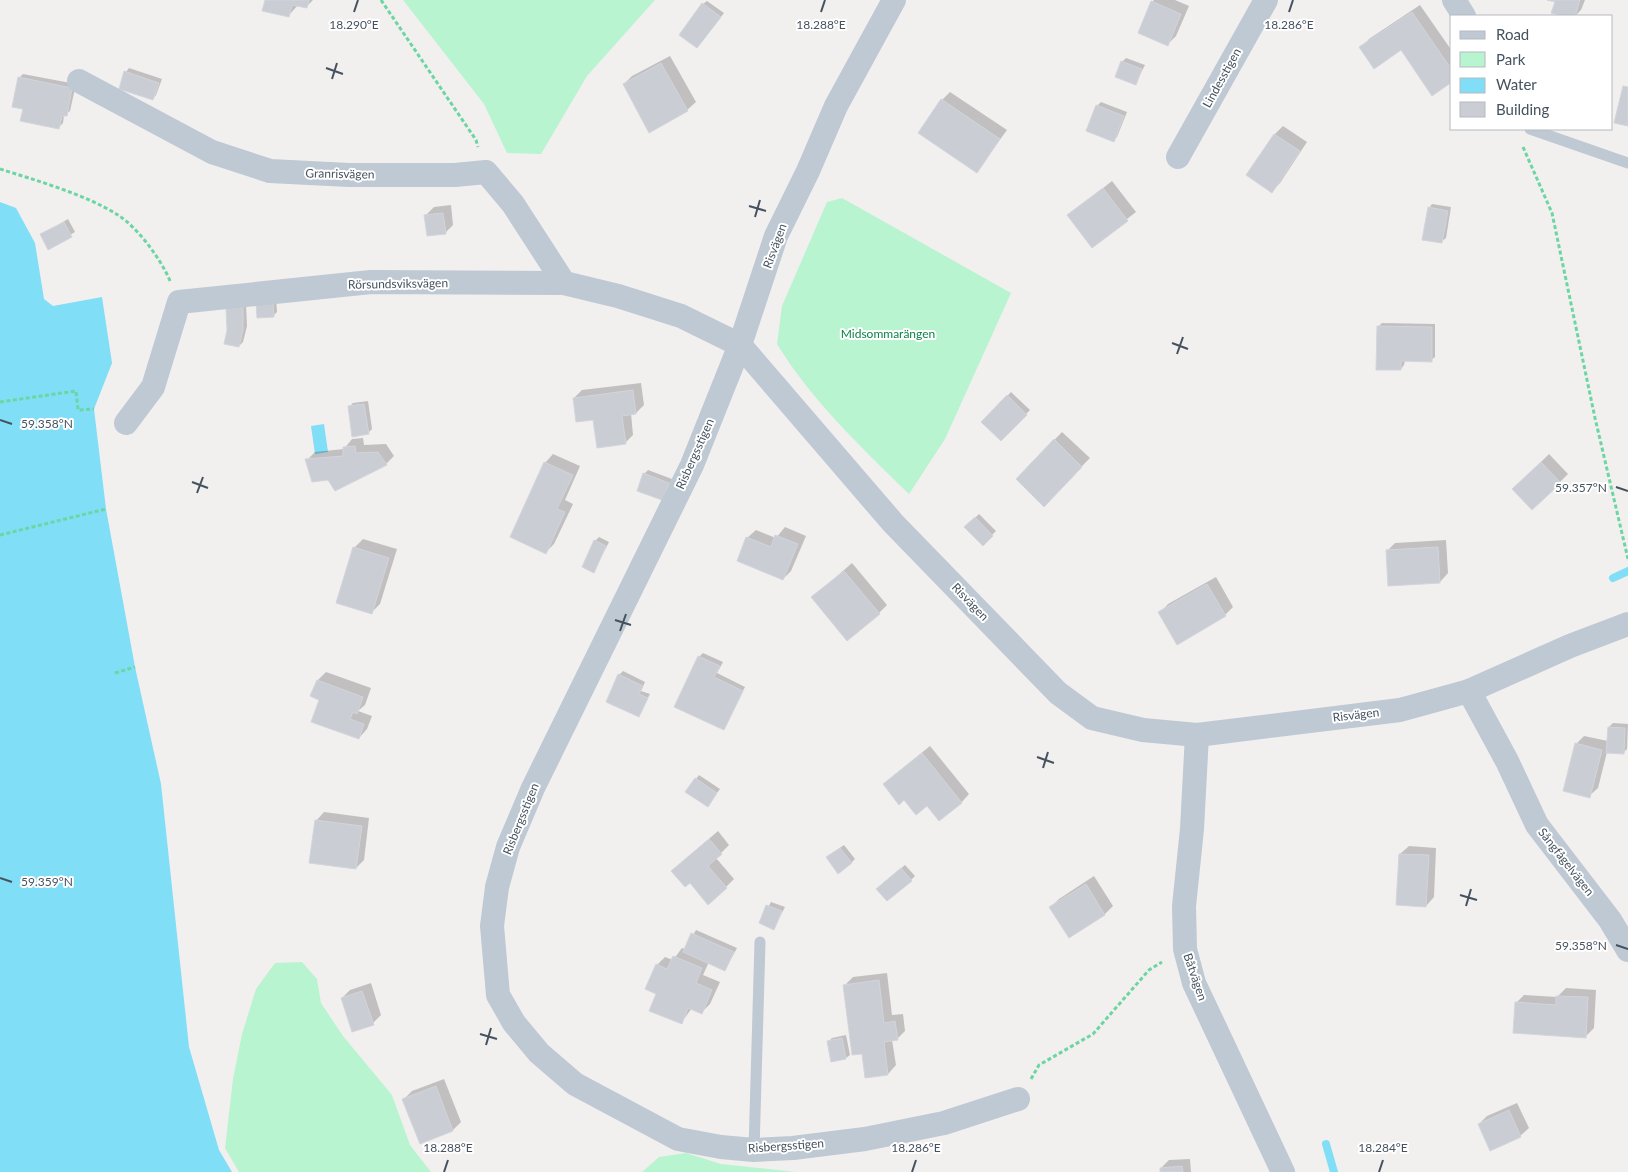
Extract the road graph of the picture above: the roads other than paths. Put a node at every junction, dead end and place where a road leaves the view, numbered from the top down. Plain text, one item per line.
1 (894, 0) edge
2 (1266, 0) edge
3 (1454, 0) edge
4 (1463, 15) edge
5 (79, 81) dead end
6 (1533, 130) edge
7 (1178, 157) dead end
8 (1628, 163) edge
9 (564, 283) junction
10 (740, 345) junction
11 (126, 423) dead end
12 (1628, 624) edge
13 (1468, 691) junction
14 (1197, 735) junction
15 (760, 942) dead end
16 (1628, 950) edge
17 (1018, 1099) road end
18 (754, 1150) junction
19 (1283, 1172) edge

1 - 10 street, Risvägen
2 - 7 street, Lindesstigen
3 - 4 street
5 - 9 street, Granrisvägen
6 - 8 lane
9 - 10 street, Rörsundsviksvägen
9 - 11 street, Rörsundsviksvägen
10 - 14 street, Risvägen
10 - 18 street, Risbergsstigen
12 - 13 street, Risvägen
13 - 14 street, Risvägen
13 - 16 street, Sångfågelvägen
14 - 19 street, Båtvägen
15 - 18 lane
17 - 18 street, Risbergsstigen

